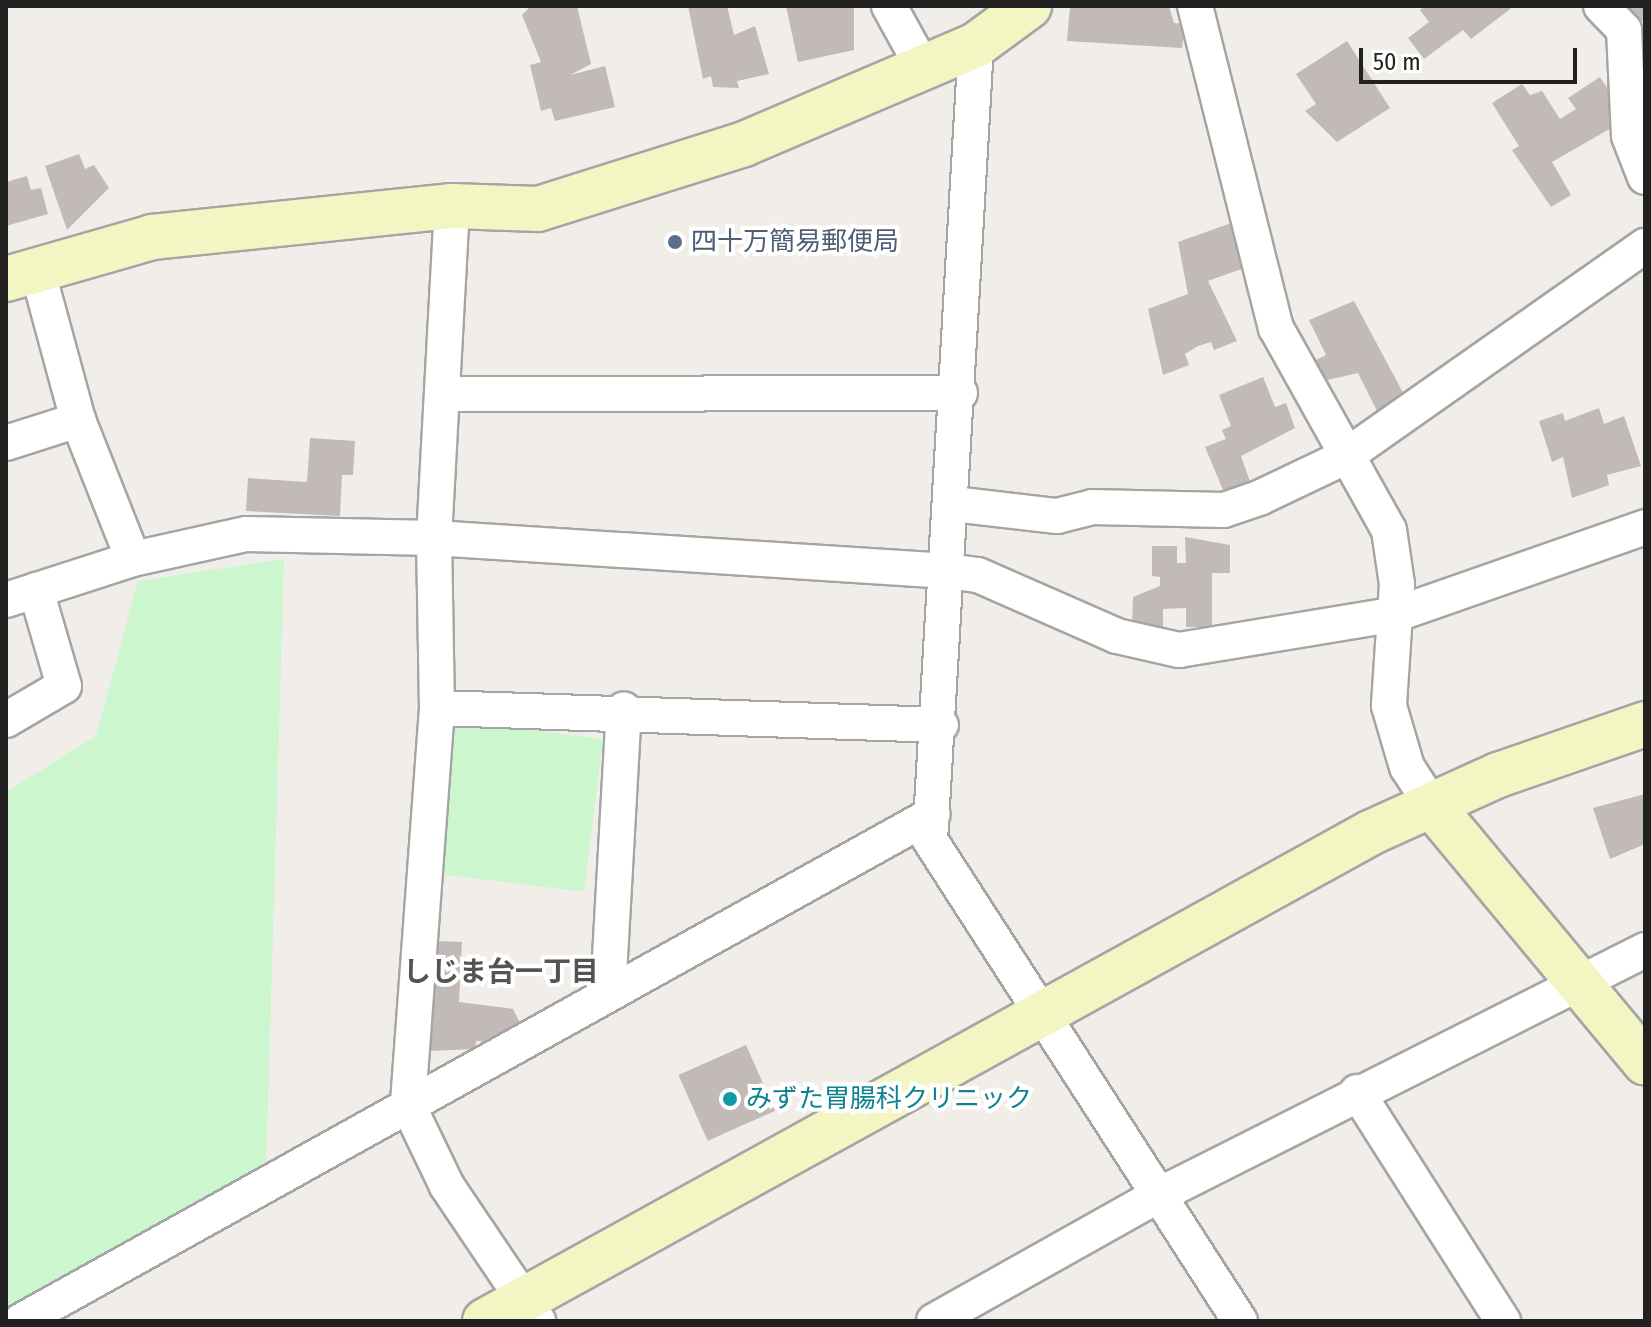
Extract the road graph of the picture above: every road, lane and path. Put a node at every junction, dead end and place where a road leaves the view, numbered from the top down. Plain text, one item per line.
1 (889, 6) edge
2 (1029, 6) edge
3 (1195, 6) edge
4 (1601, 6) edge
5 (976, 45) junction
6 (1635, 47) edge
7 (921, 64) junction
8 (1645, 177) edge
9 (452, 206) junction
10 (1645, 246) edge
11 (21, 274) edge
12 (960, 393) junction
13 (445, 394) junction
14 (78, 420) junction
15 (6, 443) edge
16 (1343, 458) junction
17 (953, 504) junction
18 (1645, 527) edge
19 (434, 538) junction
20 (133, 559) junction
21 (948, 571) junction
22 (21, 595) edge
23 (1397, 614) junction
24 (437, 708) junction
25 (624, 709) junction
26 (6, 720) edge
27 (1645, 724) edge
28 (941, 725) junction
29 (1433, 807) junction
30 (933, 814) junction
31 (1645, 950) edge
32 (1581, 976) junction
33 (608, 993) junction
34 (1041, 1014) junction
35 (1645, 1062) edge
36 (1357, 1092) junction
37 (408, 1105) junction
38 (1155, 1197) junction
39 (531, 1310) edge
40 (21, 1321) edge
41 (485, 1321) edge
42 (934, 1321) edge
43 (1240, 1321) edge
44 (1503, 1321) edge

1 - 7 street
2 - 5 street
3 - 16 street
4 - 6 street
5 - 7 street
5 - 12 street
6 - 8 street
7 - 9 street
9 - 11 street
9 - 13 street
10 - 16 street
11 - 14 street
12 - 13 street
12 - 17 street
13 - 19 street
14 - 15 street
14 - 20 street
16 - 17 street
16 - 23 street
17 - 21 street
18 - 23 street
19 - 20 street
19 - 21 street
19 - 24 street
20 - 22 street
21 - 23 street
21 - 28 street
22 - 26 street
23 - 29 street
24 - 25 street
24 - 37 street
25 - 28 street
25 - 33 street
27 - 29 street
28 - 30 street
29 - 32 street
29 - 34 street
30 - 33 street
30 - 34 street
31 - 32 street
32 - 35 street
32 - 36 street
33 - 37 street
34 - 38 street
34 - 39 street
36 - 38 street
36 - 44 street
37 - 39 street
37 - 40 street
38 - 42 street
38 - 43 street
39 - 41 street

